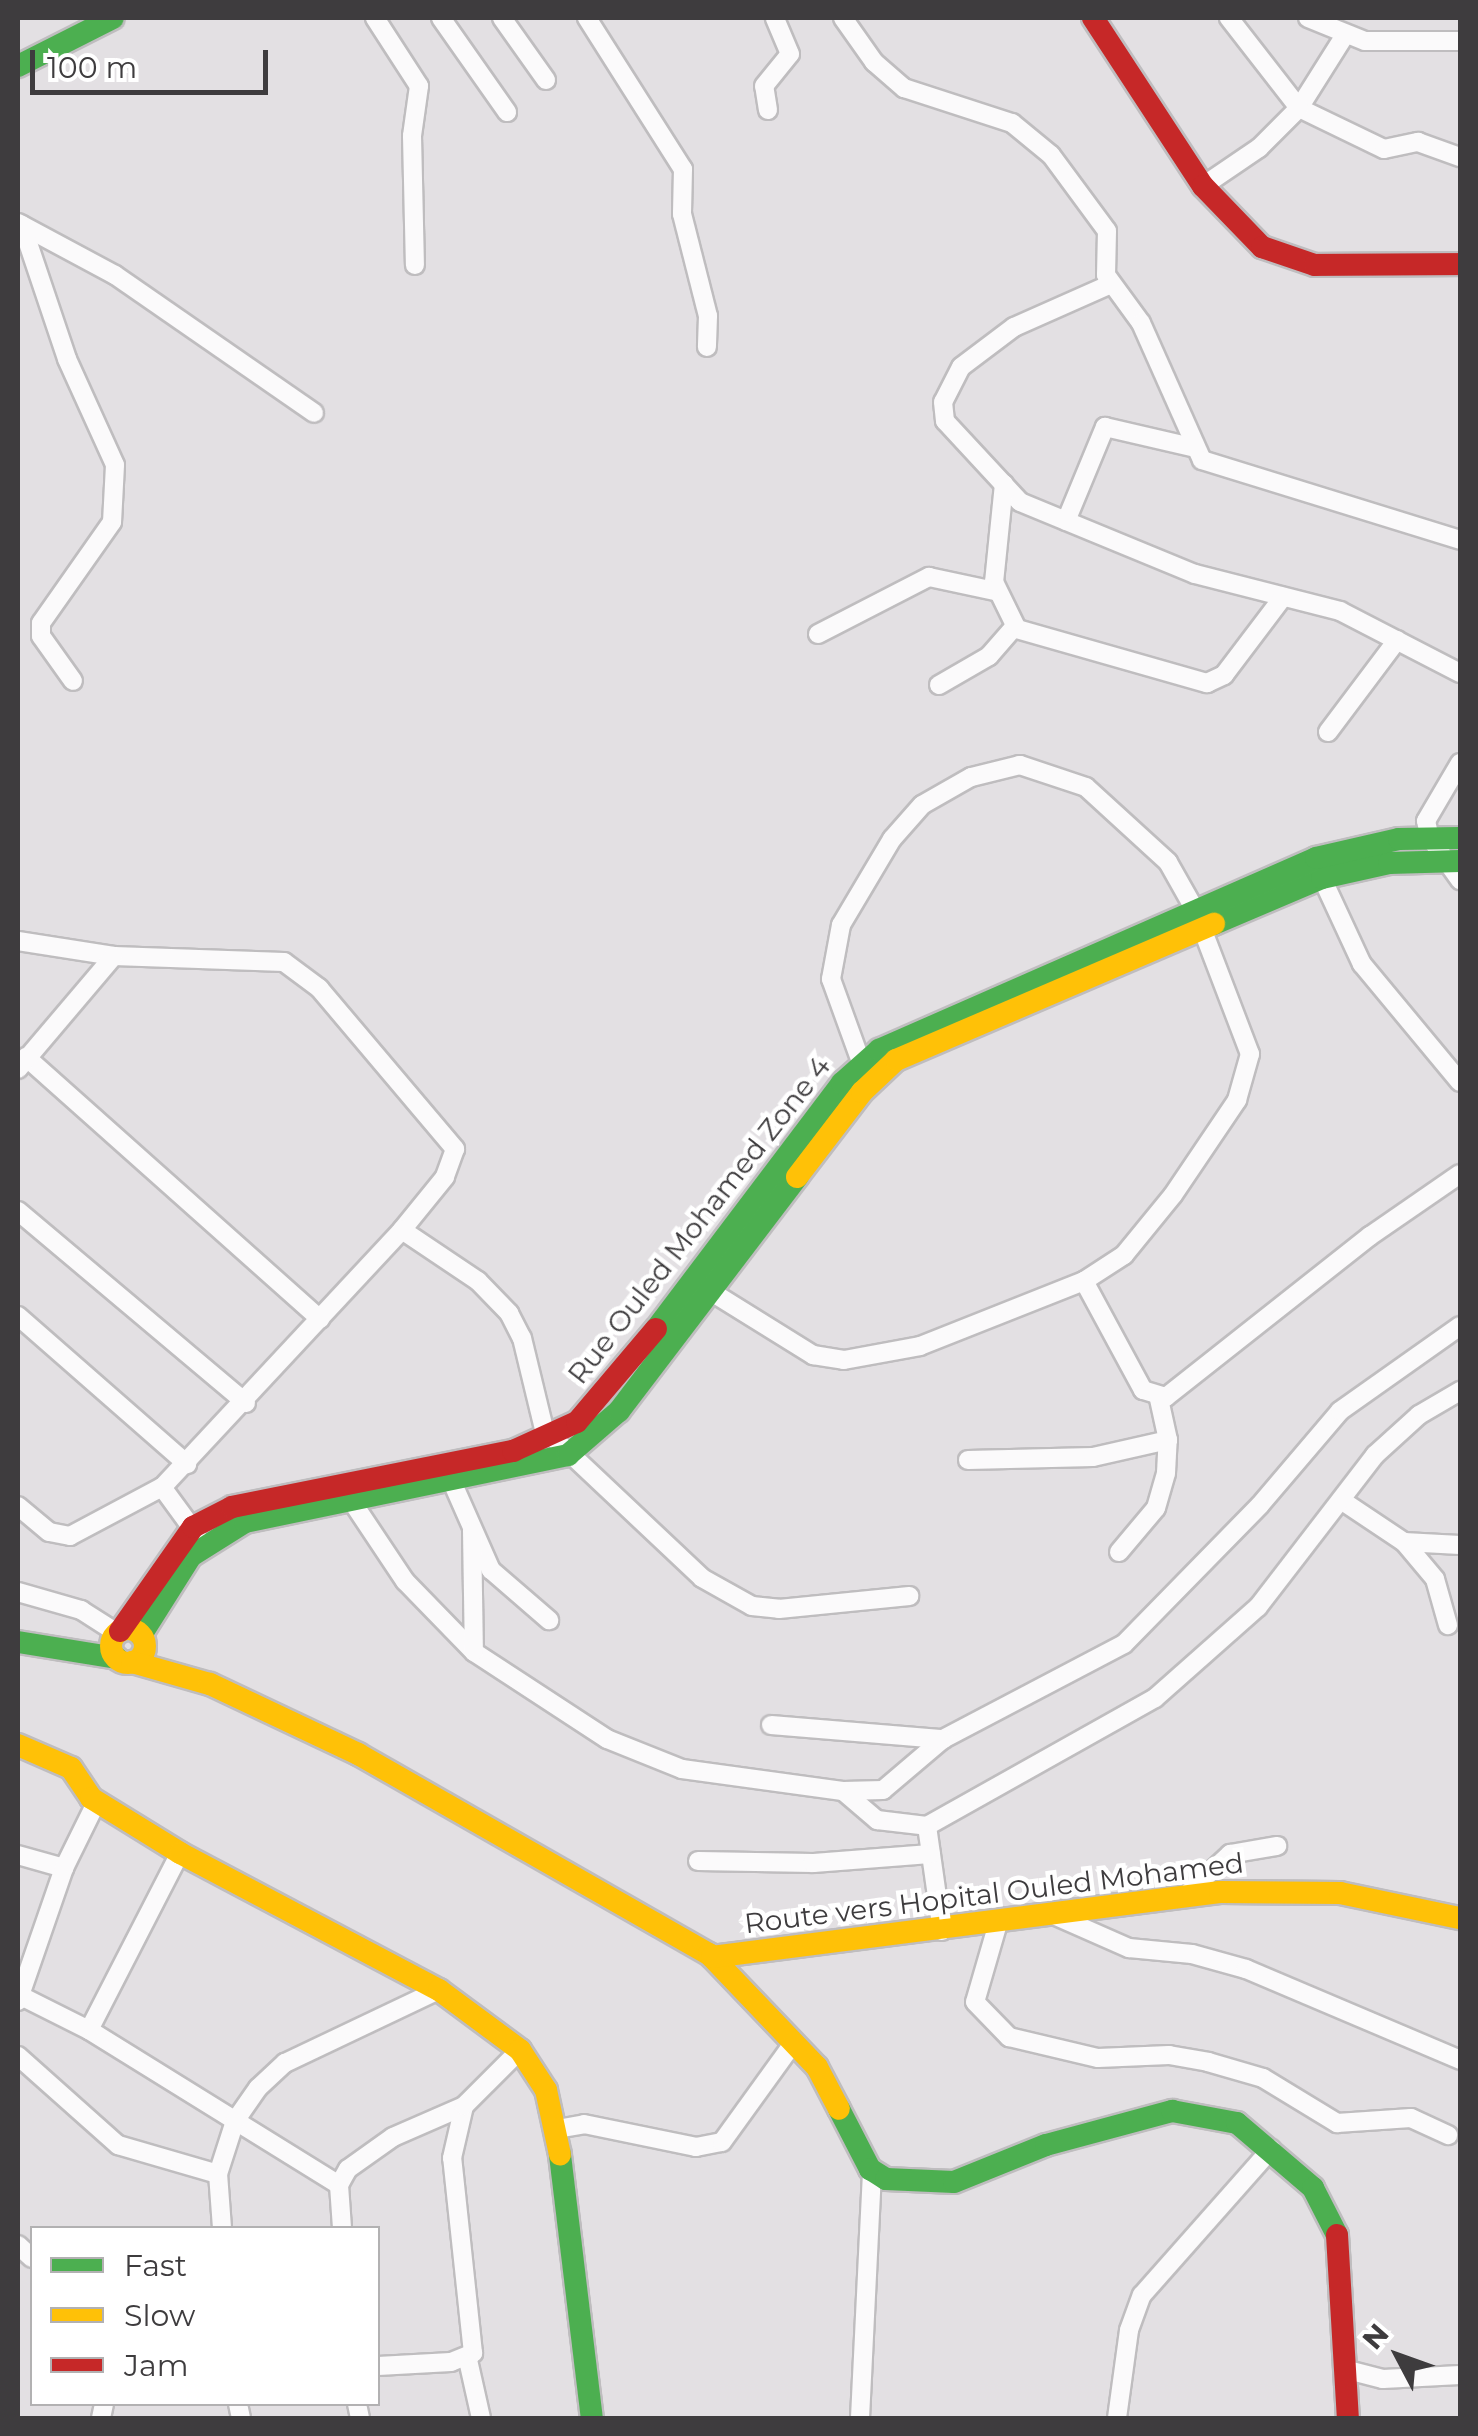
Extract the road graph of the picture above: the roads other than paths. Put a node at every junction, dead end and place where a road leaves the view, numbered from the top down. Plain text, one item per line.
1 (113, 18) edge
2 (376, 18) edge
3 (441, 18) edge
4 (502, 18) edge
5 (587, 18) edge
6 (774, 18) edge
7 (843, 18) edge
8 (1093, 18) edge
9 (1230, 18) edge
10 (1308, 18) edge
11 (1345, 34) junction
12 (1460, 41) edge
13 (18, 66) edge
14 (546, 80) dead end
15 (1299, 108) junction
16 (768, 110) dead end
17 (506, 112) dead end
18 (1460, 157) edge
19 (1203, 186) junction
20 (20, 224) edge
21 (415, 264) dead end
22 (1460, 264) edge
23 (1111, 284) junction
24 (707, 347) dead end
25 (314, 413) dead end
26 (1195, 448) junction
27 (1004, 484) junction
28 (1066, 521) junction
29 (1459, 536) edge
30 (995, 592) junction
31 (1283, 597) junction
32 (1014, 628) junction
33 (818, 634) dead end
34 (1397, 640) junction
35 (1460, 673) edge
36 (73, 682) dead end
37 (938, 685) dead end
38 (1328, 732) dead end
39 (1460, 763) edge
40 (1430, 838) junction
41 (1460, 838) edge
42 (1354, 858) junction
43 (1453, 861) edge
44 (1322, 878) junction
45 (1460, 880) edge
46 (1199, 921) junction
47 (18, 941) edge
48 (114, 956) junction
49 (22, 1063) edge
50 (865, 1073) junction
51 (1460, 1082) edge
52 (1460, 1174) edge
53 (18, 1211) edge
54 (402, 1230) junction
55 (1084, 1281) junction
56 (703, 1287) junction
57 (18, 1316) edge
58 (320, 1319) junction
59 (1460, 1326) edge
60 (1460, 1391) edge
61 (1158, 1399) junction
62 (246, 1403) junction
63 (1168, 1440) junction
64 (560, 1447) junction
65 (968, 1460) dead end
66 (187, 1464) junction
67 (452, 1484) junction
68 (162, 1487) junction
69 (1341, 1500) junction
70 (354, 1503) junction
71 (18, 1506) edge
72 (472, 1530) junction
73 (197, 1536) junction
74 (1404, 1542) junction
75 (1460, 1545) edge
76 (1119, 1552) dead end
77 (18, 1592) edge
78 (908, 1596) dead end
79 (550, 1620) dead end
80 (1448, 1625) dead end
81 (18, 1642) edge
82 (127, 1642) junction
83 (474, 1652) junction
84 (771, 1725) dead end
85 (942, 1739) junction
86 (18, 1745) edge
87 (842, 1791) junction
88 (96, 1801) junction
89 (928, 1826) junction
90 (1277, 1846) dead end
91 (180, 1852) junction
92 (931, 1854) junction
93 (18, 1855) edge
94 (698, 1861) dead end
95 (64, 1868) junction
96 (1184, 1896) junction
97 (1056, 1916) junction
98 (1460, 1918) edge
99 (998, 1922) junction
100 (942, 1931) junction
101 (712, 1957) junction
102 (440, 1990) junction
103 (18, 1998) edge
104 (89, 2030) junction
105 (794, 2042) junction
106 (520, 2050) junction
107 (18, 2056) edge
108 (1460, 2060) edge
109 (464, 2106) junction
110 (235, 2120) junction
111 (557, 2129) junction
112 (1448, 2135) dead end
113 (1271, 2148) junction
114 (872, 2172) junction
115 (218, 2174) junction
116 (339, 2186) junction
117 (222, 2226) edge
118 (342, 2226) edge
119 (468, 2360) junction
120 (380, 2366) edge
121 (1344, 2369) junction
122 (1460, 2375) edge
123 (481, 2418) edge
124 (592, 2418) edge
125 (860, 2418) edge
126 (1117, 2418) edge
127 (1348, 2418) edge

1 - 13 street
2 - 21 street
3 - 17 street
4 - 14 street
5 - 24 street
6 - 16 street
7 - 23 street
8 - 19 street
9 - 15 street
10 - 11 street
11 - 12 street
11 - 15 street
15 - 18 street
15 - 19 street
19 - 22 street
20 - 25 street
20 - 36 street
23 - 26 street
23 - 27 street
26 - 28 street
26 - 29 street
27 - 28 street
27 - 30 street
28 - 31 street
30 - 32 street
30 - 33 street
31 - 32 street
31 - 34 street
32 - 37 street
34 - 35 street
34 - 38 street
39 - 40 street
40 - 41 street
40 - 42 street
40 - 43 street
42 - 43 street
42 - 44 street, Rue Ouled Mohamed Zone 4
42 - 46 street, Rue Ouled Mohamed Zone 4
43 - 45 street
44 - 46 street, Rue Ouled Mohamed Zone 4
44 - 51 street
46 - 50 street, Rue Ouled Mohamed Zone 4
46 - 50 street
46 - 55 street
47 - 48 street
48 - 49 street
48 - 54 street
49 - 58 street
50 - 56 street, Rue Ouled Mohamed Zone 4
52 - 61 street
53 - 62 street
54 - 58 street
54 - 64 street
55 - 56 street
55 - 61 street
56 - 64 street, Rue Ouled Mohamed Zone 4
57 - 66 street
58 - 62 street
59 - 85 street
60 - 69 street
61 - 63 street
62 - 66 street
63 - 65 street
63 - 76 street
64 - 67 street, Rue Ouled Mohamed Zone 4
64 - 73 street, Rue Ouled Mohamed Zone 4
64 - 78 street
66 - 68 street
67 - 70 street, Rue Ouled Mohamed Zone 4
67 - 72 street
68 - 71 street
68 - 73 street
69 - 74 street
69 - 89 street
70 - 73 street, Rue Ouled Mohamed Zone 4
70 - 83 street
72 - 79 street
72 - 83 street
73 - 82 street
74 - 75 street
74 - 80 street
77 - 82 street
81 - 82 street
82 - 101 street
83 - 87 street
84 - 85 street
85 - 87 street
86 - 88 street
87 - 89 street
88 - 91 street
88 - 95 street
89 - 92 street
90 - 96 street
91 - 102 street
91 - 104 street
92 - 94 street
92 - 100 street
93 - 95 street
95 - 103 street
96 - 97 street, Route vers Hopital Ouled Mohamed
96 - 98 street, Route vers Hopital Ouled Mohamed
97 - 99 street, Route vers Hopital Ouled Mohamed
97 - 108 street
99 - 100 street, Route vers Hopital Ouled Mohamed
99 - 112 street
100 - 101 street, Route vers Hopital Ouled Mohamed
101 - 105 street
102 - 106 street
102 - 110 street
103 - 104 street
104 - 110 street
105 - 111 street
105 - 114 street
106 - 109 street
106 - 111 street
107 - 115 street
109 - 116 street
109 - 119 street
110 - 115 street
110 - 116 street
111 - 124 street
113 - 114 street
113 - 121 street
113 - 126 street
114 - 125 street
115 - 117 street
116 - 118 street
119 - 120 street
119 - 123 street
121 - 122 street
121 - 127 street

